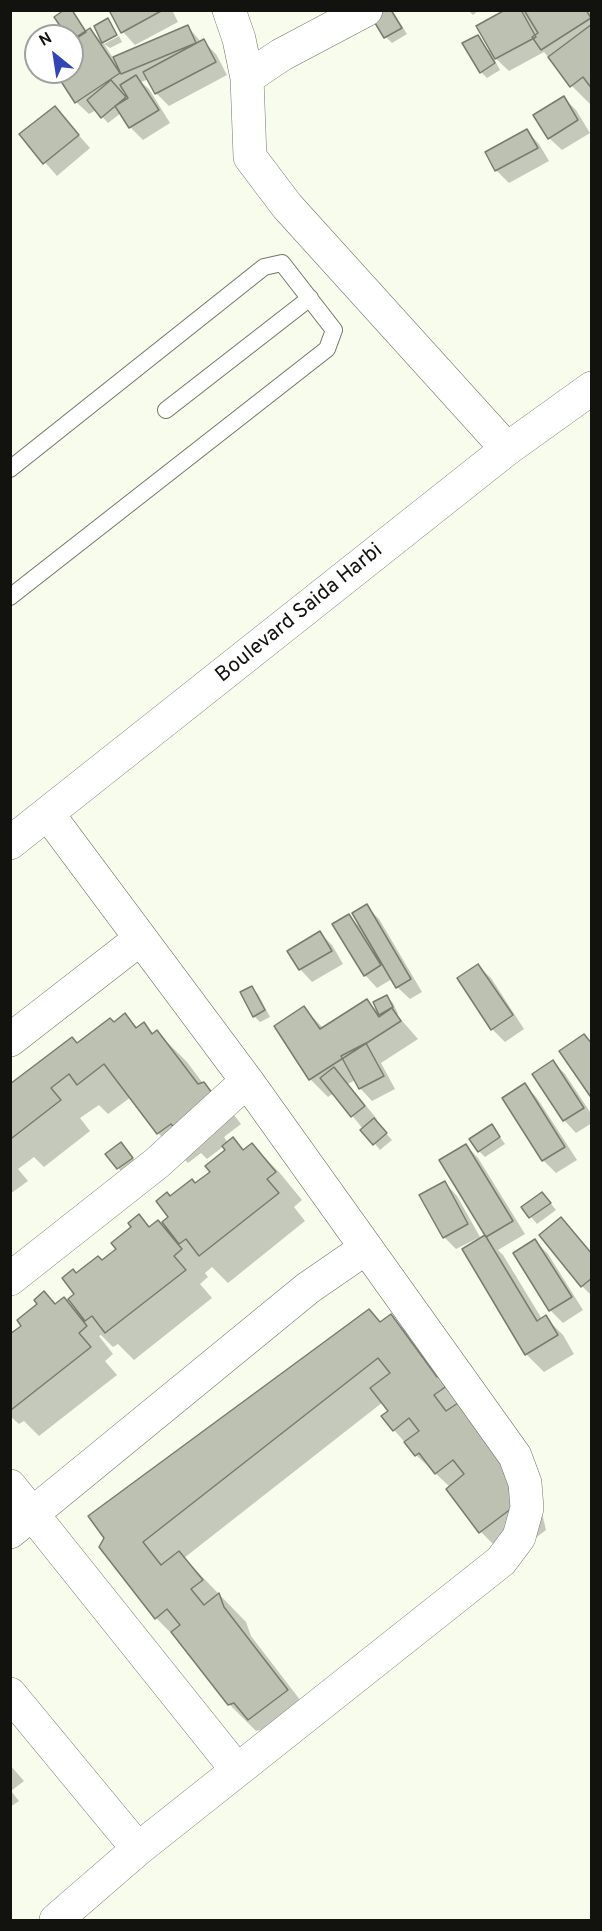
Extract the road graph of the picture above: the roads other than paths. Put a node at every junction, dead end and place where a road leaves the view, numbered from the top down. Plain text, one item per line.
1 (229, 10) edge
2 (366, 10) edge
3 (247, 78) junction
4 (310, 298) junction
5 (591, 388) edge
6 (166, 410) dead end
7 (507, 449) junction
8 (10, 469) edge
9 (10, 597) edge
10 (48, 814) junction
11 (10, 843) edge
12 (140, 939) junction
13 (10, 1040) edge
14 (247, 1081) junction
15 (366, 1248) junction
16 (10, 1279) edge
17 (10, 1486) edge
18 (22, 1523) edge
19 (10, 1694) edge
20 (237, 1770) junction
21 (138, 1849) junction
22 (56, 1920) edge

1 - 3 street
2 - 3 street
3 - 7 street
4 - 6 lane
4 - 8 lane
4 - 9 lane
5 - 7 street, Boulevard Saida Harbi
7 - 10 street, Boulevard Saida Harbi
10 - 11 street, Boulevard Saida Harbi
10 - 12 street
12 - 13 street
12 - 14 street
14 - 15 street
14 - 16 street
15 - 18 street
15 - 20 street
17 - 18 street
18 - 20 street
19 - 21 street
20 - 21 street
21 - 22 street

